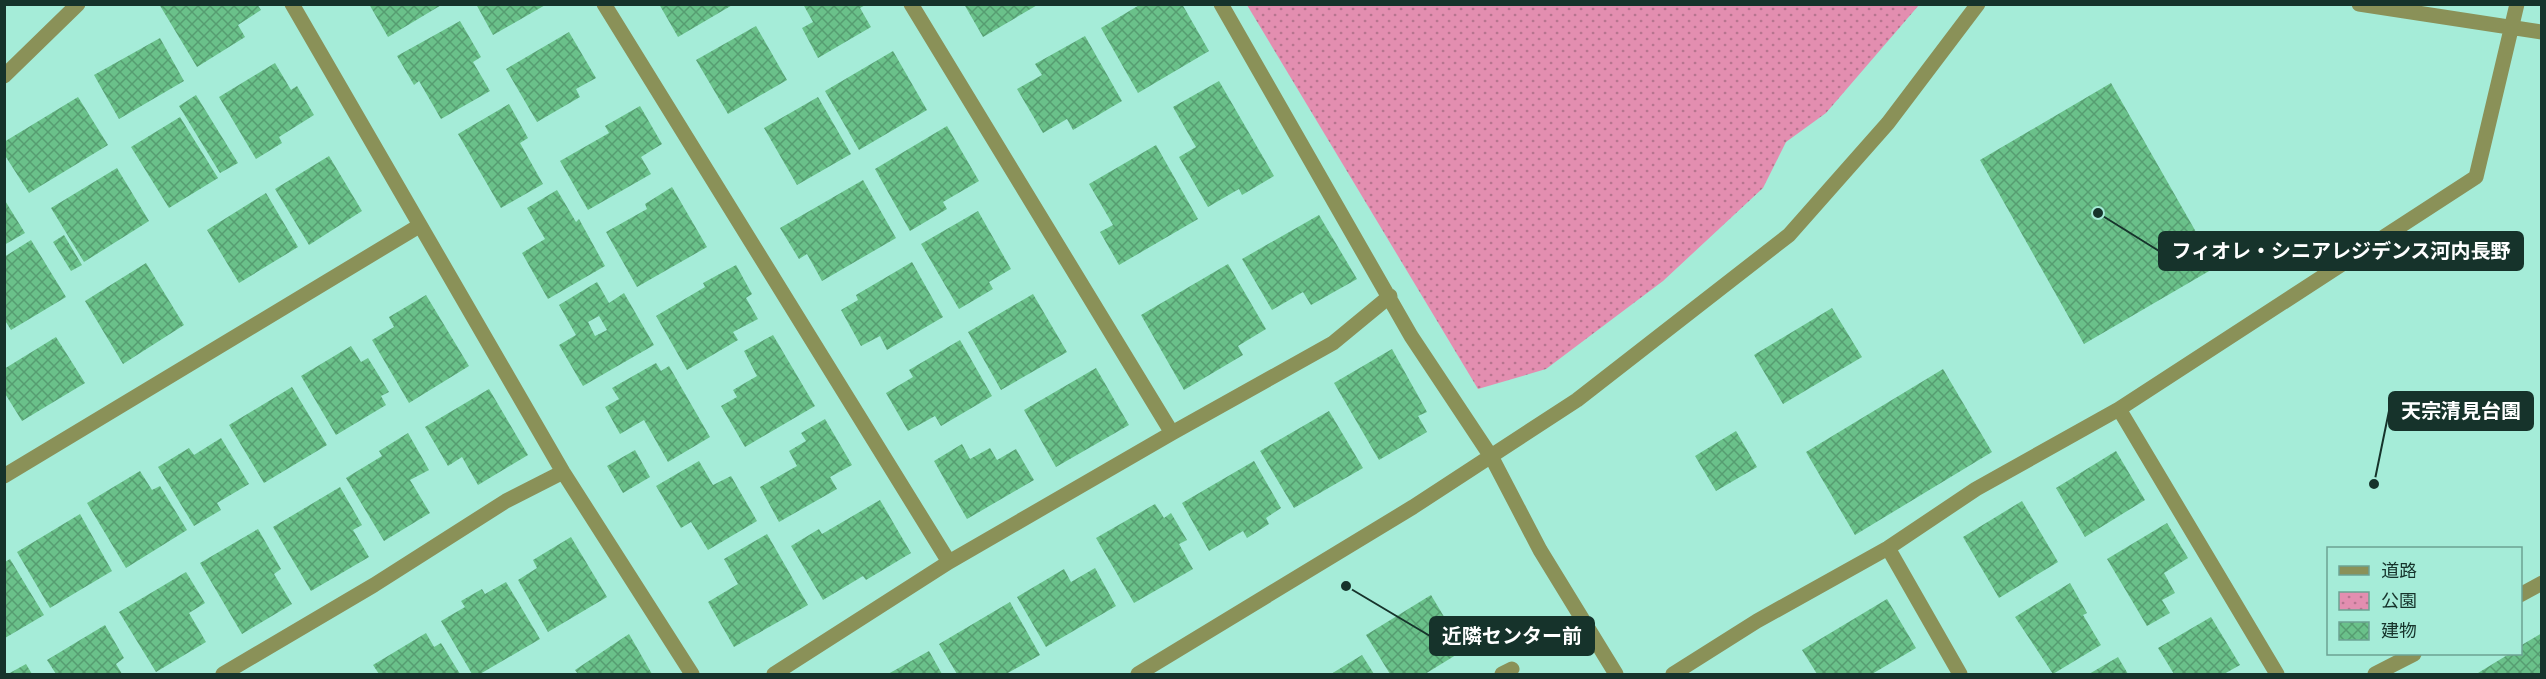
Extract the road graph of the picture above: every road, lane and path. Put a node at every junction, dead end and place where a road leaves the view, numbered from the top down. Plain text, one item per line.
1 (78, 4) edge
2 (292, 4) edge
3 (604, 4) edge
4 (910, 4) edge
5 (1221, 4) edge
6 (1978, 4) edge
7 (2359, 4) edge
8 (2517, 4) edge
9 (2513, 26) junction
10 (2541, 32) edge
11 (4, 75) edge
12 (419, 226) junction
13 (1390, 296) junction
14 (2119, 409) junction
15 (1172, 433) junction
16 (1492, 458) junction
17 (563, 472) junction
18 (4, 476) edge
19 (1888, 549) junction
20 (949, 562) junction
21 (2541, 583) edge
22 (2522, 594) edge
23 (2412, 655) edge
24 (223, 675) edge
25 (692, 675) edge
26 (774, 675) edge
27 (1138, 675) edge
28 (1616, 675) edge
29 (1673, 675) edge
30 (1960, 675) edge
31 (2277, 675) edge
32 (2375, 675) edge

1 - 11 street
2 - 12 street
3 - 20 street
4 - 15 street
5 - 13 street
6 - 16 street
7 - 9 street
8 - 9 street
9 - 10 street
9 - 14 street
12 - 17 street
12 - 18 street
13 - 15 street
13 - 16 street
14 - 19 street
14 - 31 street
15 - 20 street
16 - 27 street
16 - 28 street
17 - 24 street
17 - 25 street
19 - 29 street
19 - 30 street
20 - 26 street
21 - 22 street
23 - 32 street

